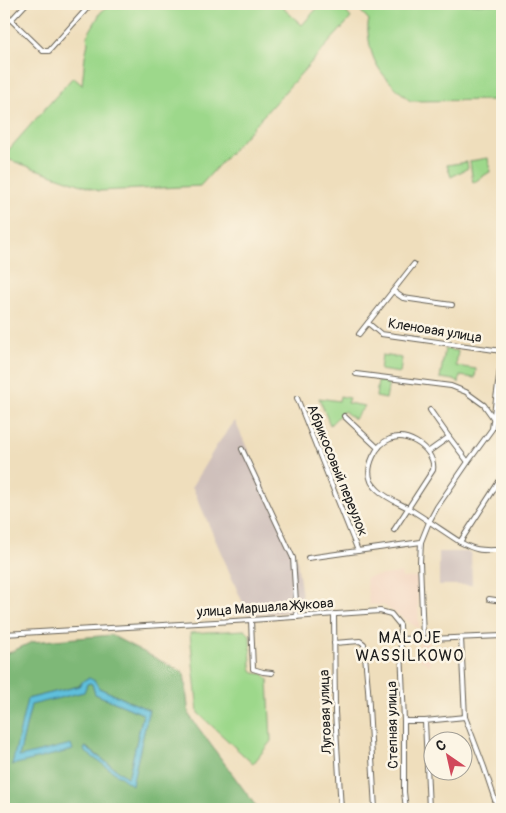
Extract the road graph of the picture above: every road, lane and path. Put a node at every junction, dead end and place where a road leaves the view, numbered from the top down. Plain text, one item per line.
1 (26, 4) edge
2 (90, 4) edge
3 (4, 13) edge
4 (11, 20) junction
5 (414, 264) dead end
6 (393, 292) junction
7 (452, 305) dead end
8 (368, 323) junction
9 (359, 334) dead end
10 (502, 352) edge
11 (356, 374) dead end
12 (297, 398) dead end
13 (496, 408) junction
14 (502, 409) edge
15 (430, 410) dead end
16 (344, 416) dead end
17 (494, 419) junction
18 (449, 437) junction
19 (378, 448) junction
20 (242, 449) dead end
21 (428, 452) junction
22 (468, 462) junction
23 (502, 479) edge
24 (408, 508) junction
25 (429, 522) junction
26 (394, 530) dead end
27 (421, 542) junction
28 (460, 542) junction
29 (502, 550) edge
30 (358, 551) junction
31 (308, 558) dead end
32 (489, 599) dead end
33 (502, 601) edge
34 (334, 614) junction
35 (297, 617) junction
36 (251, 620) junction
37 (5, 633) edge
38 (502, 636) edge
39 (423, 638) junction
40 (461, 638) junction
41 (400, 639) junction
42 (334, 643) junction
43 (272, 673) dead end
44 (465, 717) junction
45 (404, 721) junction
46 (425, 721) junction
47 (341, 809) edge
48 (375, 809) edge
49 (406, 809) edge
50 (429, 809) edge
51 (498, 809) edge

1 - 4 street
2 - 4 street
3 - 4 street
5 - 6 street
6 - 7 street
6 - 8 street
8 - 9 street
8 - 10 street, Кленовая улица
10 - 13 street
11 - 17 street
12 - 30 street, Абрикосовый переулок
13 - 14 street
13 - 17 street
15 - 18 street
16 - 19 street
17 - 22 street
18 - 21 street
18 - 22 street
19 - 21 street
19 - 24 street
20 - 35 street
21 - 24 street
22 - 25 street
23 - 28 street
24 - 25 street
24 - 26 street
25 - 27 street
25 - 28 street
27 - 30 street
27 - 39 street
28 - 29 street
30 - 31 street
32 - 33 street
34 - 35 street, улица Маршала Жукова
34 - 41 street, улица Маршала Жукова
34 - 42 street, Луговая улица
35 - 36 street, улица Маршала Жукова
36 - 37 street, улица Маршала Жукова
36 - 43 street
38 - 40 street
39 - 40 street
39 - 41 street
40 - 44 street
41 - 45 street, Степная улица
42 - 47 street, Луговая улица
42 - 48 street
44 - 46 street
44 - 51 street
45 - 46 street
45 - 49 street, Степная улица
46 - 50 street

